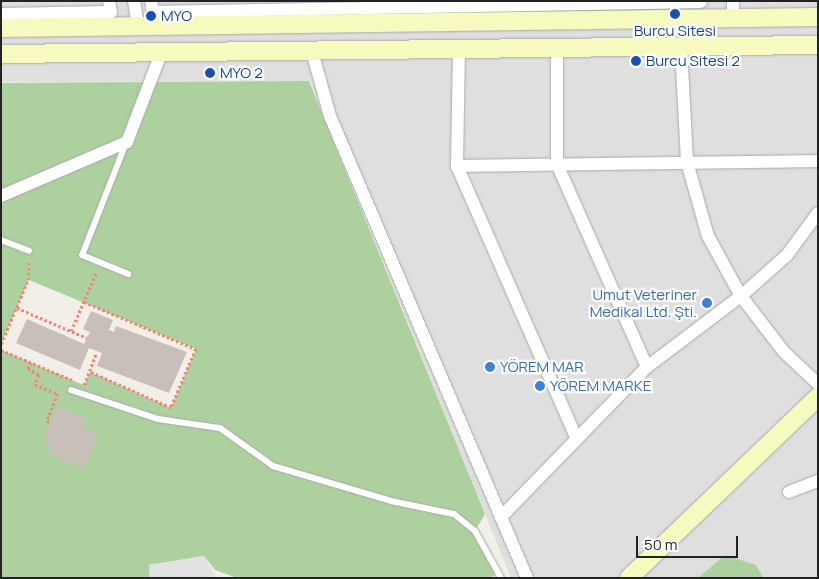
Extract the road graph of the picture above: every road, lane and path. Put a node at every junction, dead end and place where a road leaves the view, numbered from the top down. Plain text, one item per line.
1 (109, 1) edge
2 (134, 1) edge
3 (151, 1) edge
4 (733, 1) edge
5 (649, 2) edge
6 (701, 2) edge
7 (525, 3) edge
8 (586, 3) edge
9 (410, 4) edge
10 (469, 4) edge
11 (292, 5) edge
12 (354, 5) edge
13 (200, 6) edge
14 (248, 6) edge
15 (50, 7) edge
16 (1, 14) edge
17 (818, 17) edge
18 (733, 21) junction
19 (138, 26) junction
20 (295, 27) junction
21 (1, 28) edge
22 (818, 45) edge
23 (681, 47) junction
24 (311, 48) junction
25 (459, 49) junction
26 (162, 51) junction
27 (557, 51) junction
28 (1, 54) edge
29 (127, 142) junction
30 (818, 161) edge
31 (688, 162) junction
32 (557, 164) junction
33 (457, 166) junction
34 (1, 196) edge
35 (818, 213) edge
36 (1, 240) edge
37 (29, 251) joint
38 (100, 263) junction
39 (128, 274) dead end
40 (741, 296) junction
41 (84, 302) junction
42 (17, 308) junction
43 (71, 331) junction
44 (87, 338) dead end
45 (1, 344) edge
46 (1, 350) edge
47 (96, 354) dead end
48 (31, 362) junction
49 (647, 366) junction
50 (90, 372) junction
51 (818, 384) edge
52 (72, 390) dead end
53 (818, 397) edge
54 (51, 423) dead end
55 (577, 439) junction
56 (818, 481) edge
57 (789, 492) dead end
58 (501, 517) junction
59 (501, 578) edge
60 (527, 578) edge
61 (630, 578) edge

1 - 15 street
2 - 19 street
3 - 13 street
4 - 18 street
5 - 6 street
5 - 8 street
7 - 8 street
7 - 10 street
9 - 10 street
9 - 12 street
11 - 12 street
11 - 14 street
11 - 20 street
13 - 14 street
15 - 16 street
17 - 18 main road
18 - 20 main road
19 - 20 main road
19 - 21 main road
22 - 23 main road
23 - 27 main road
23 - 31 street
24 - 25 main road
24 - 26 main road
24 - 58 street
25 - 27 main road
25 - 33 street
26 - 28 main road
26 - 29 street
27 - 32 street
29 - 34 street
29 - 38 lane
30 - 31 street
31 - 32 street
31 - 40 street
32 - 33 street
32 - 49 street
33 - 55 street
35 - 40 street
36 - 37 lane
37 - 42 path
38 - 39 lane
38 - 41 path
40 - 49 street
40 - 51 street
41 - 43 path
41 - 50 path
42 - 43 path
42 - 45 path
43 - 44 path
46 - 48 path
47 - 50 path
48 - 50 path
48 - 54 path
49 - 55 street
52 - 59 lane
53 - 61 main road
55 - 58 street
56 - 57 street
58 - 60 street

